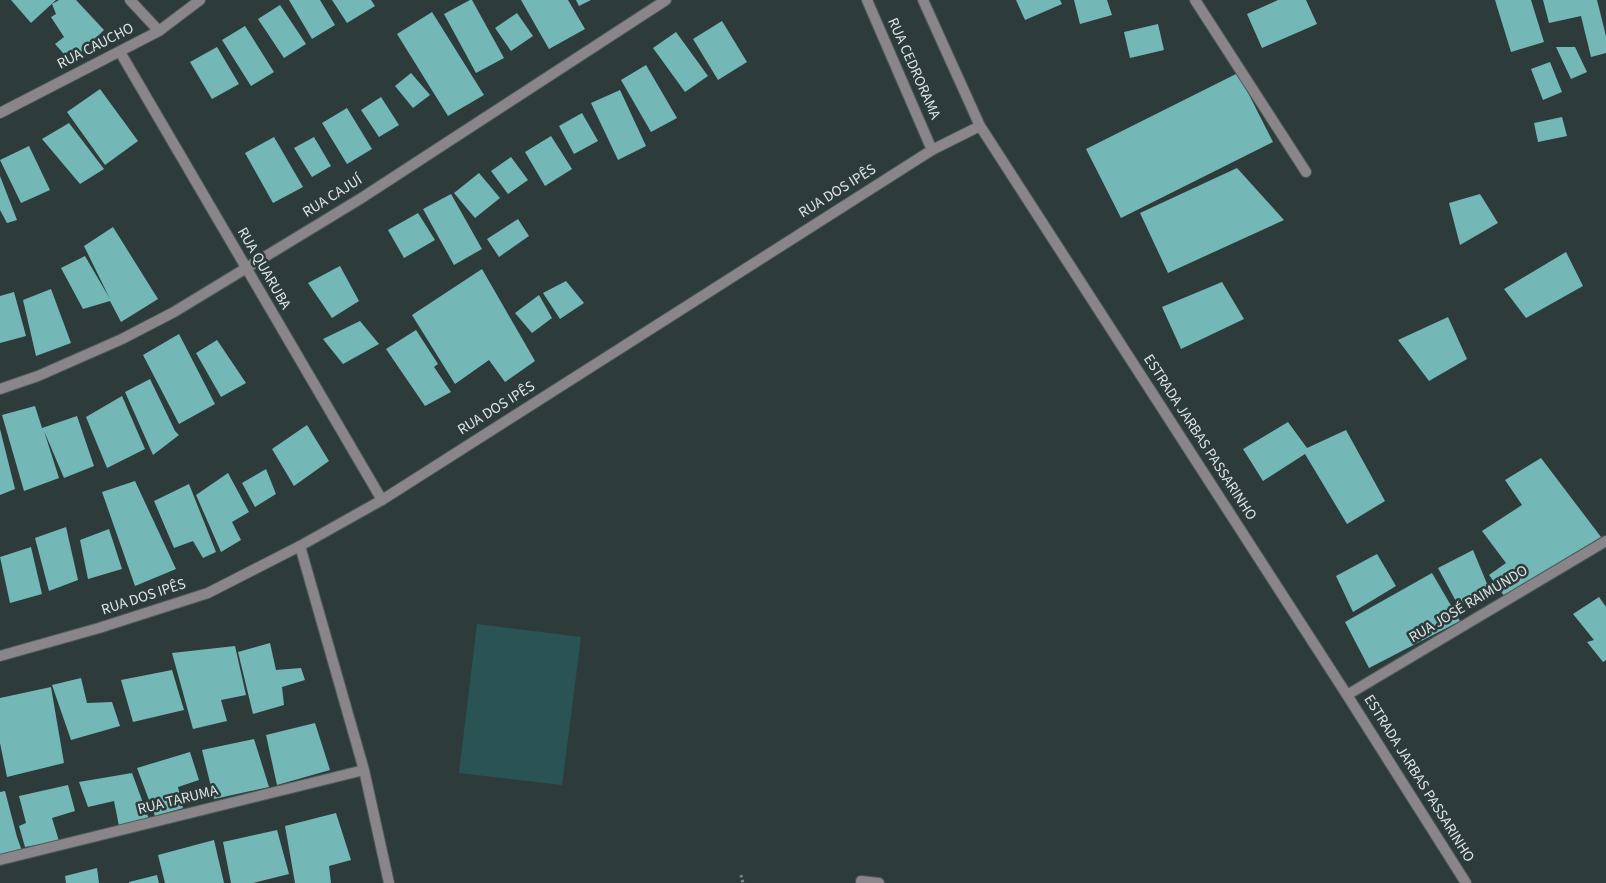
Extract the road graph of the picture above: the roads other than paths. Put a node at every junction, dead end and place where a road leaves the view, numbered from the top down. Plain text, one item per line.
1 (130, 0) edge
2 (200, 0) edge
3 (666, 0) edge
4 (866, 0) edge
5 (923, 0) edge
6 (1195, 0) edge
7 (159, 31) junction
8 (120, 52) junction
9 (0, 113) edge
10 (980, 126) junction
11 (932, 150) junction
12 (1306, 172) dead end
13 (246, 269) junction
14 (0, 389) edge
15 (382, 500) junction
16 (1606, 541) edge
17 (300, 546) junction
18 (0, 656) edge
19 (1347, 694) junction
20 (364, 770) junction
21 (0, 860) edge
22 (861, 881) dead end
23 (389, 883) edge
24 (879, 883) edge
25 (1466, 883) edge

1 - 7 street
2 - 7 street, RUA CAUCHO
3 - 13 street, RUA CAJUÍ
4 - 11 street, RUA CEDRORAMA
5 - 10 street, ESTRADA JARBAS PASSARINHO
6 - 12 street
7 - 8 street, RUA CAUCHO
8 - 9 street, RUA CAUCHO
8 - 13 street, RUA QUARUBA
10 - 11 street, RUA DOS IPÊS
10 - 19 street, ESTRADA JARBAS PASSARINHO
11 - 15 street, RUA DOS IPÊS
13 - 14 street, RUA CAJUÍ
13 - 15 street, RUA QUARUBA
15 - 17 street, RUA DOS IPÊS
16 - 19 street, RUA JOSÉ RAIMUNDO
17 - 18 street, RUA DOS IPÊS
17 - 20 street
19 - 25 street, ESTRADA JARBAS PASSARINHO
20 - 21 street, RUA TARUMA
20 - 23 street
22 - 24 street

